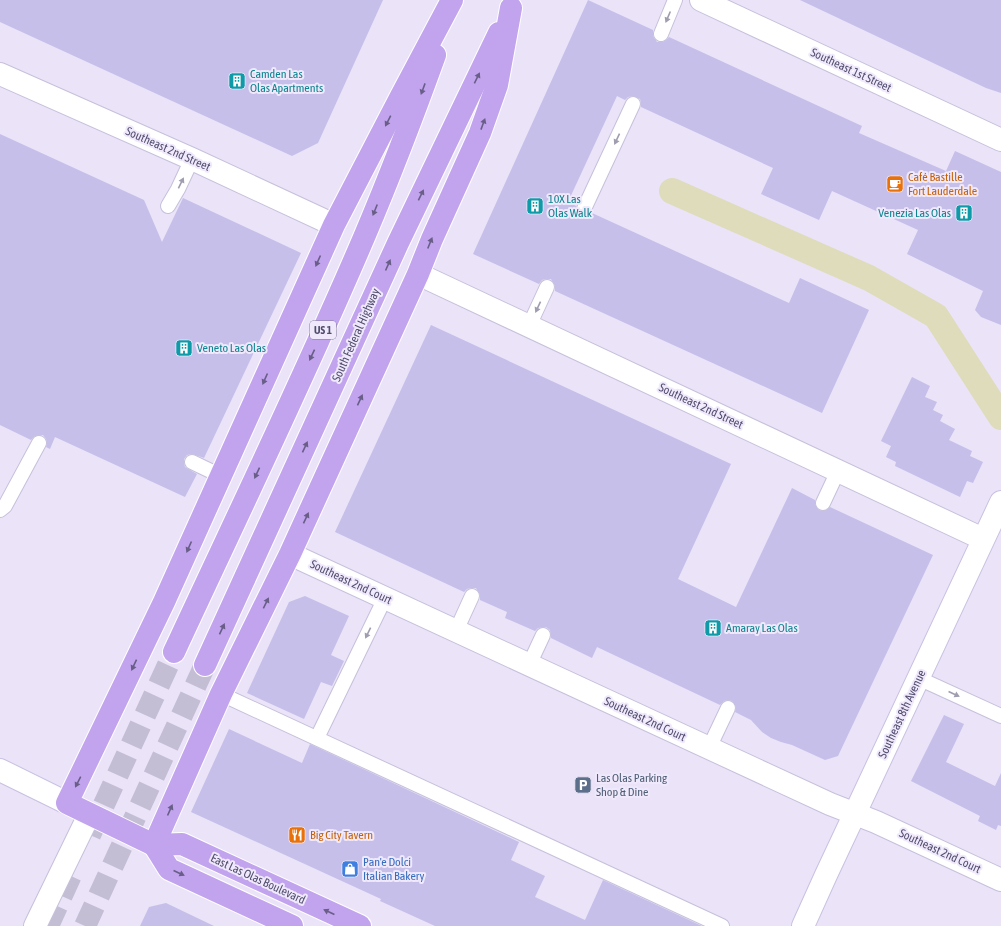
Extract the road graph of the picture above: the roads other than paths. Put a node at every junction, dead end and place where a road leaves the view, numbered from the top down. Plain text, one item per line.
1 (452, 0) edge
2 (456, 0) edge
3 (675, 0) edge
4 (700, 0) edge
5 (512, 4) edge
6 (661, 34) dead end
7 (0, 74) edge
8 (633, 104) dead end
9 (1001, 140) edge
10 (192, 160) junction
11 (168, 206) dead end
12 (584, 209) dead end
13 (334, 225) junction
14 (418, 274) junction
15 (547, 287) dead end
16 (529, 326) junction
17 (39, 444) dead end
18 (192, 462) dead end
19 (838, 471) junction
20 (221, 476) junction
21 (1001, 502) edge
22 (823, 503) dead end
23 (0, 510) edge
24 (983, 539) junction
25 (290, 554) junction
26 (472, 596) dead end
27 (385, 598) junction
28 (456, 631) junction
29 (543, 635) dead end
30 (174, 652) tunnel mouth
31 (205, 665) tunnel mouth
32 (529, 665) junction
33 (918, 678) junction
34 (221, 694) junction
35 (728, 708) dead end
36 (1001, 716) edge
37 (317, 738) junction
38 (709, 748) junction
39 (0, 770) edge
40 (67, 803) junction
41 (89, 814) junction
42 (855, 814) junction
43 (154, 845) junction
44 (1001, 880) edge
45 (35, 926) edge
46 (292, 926) edge
47 (360, 926) edge
48 (722, 926) edge
49 (804, 926) edge

1 -> 13 main road
2 -> 30 main road, US 1
3 -> 6 lane
4 - 9 street, Southeast 1st Street
14 -> 5 main road
31 -> 5 main road, South Federal Highway / US 1
7 - 10 street, Southeast 2nd Street
8 -> 12 lane
11 -> 10 lane
10 - 13 street, Southeast 2nd Street
13 -> 20 main road
14 - 16 street, Southeast 2nd Street
25 -> 14 main road
15 -> 16 lane
16 - 19 street, Southeast 2nd Street
17 - 23 lane
18 - 20 lane
19 - 22 lane
19 - 24 street, Southeast 2nd Street
20 -> 40 main road
21 - 24 street, Southeast 8th Avenue
24 - 33 street, Southeast 8th Avenue
25 - 27 street, Southeast 2nd Court
34 -> 25 main road
26 - 28 lane
27 - 28 street, Southeast 2nd Court
27 -> 37 lane
28 - 32 street, Southeast 2nd Court
29 - 32 lane
32 - 38 street, Southeast 2nd Court
33 -> 36 lane
33 - 42 street, Southeast 8th Avenue
34 - 37 lane
43 -> 34 main road
35 - 38 lane
37 - 48 lane
38 - 42 street, Southeast 2nd Court
39 - 40 street, East Las Olas Boulevard
40 - 41 main road, East Las Olas Boulevard
41 - 43 main road, East Las Olas Boulevard
41 - 45 street
42 - 44 street, Southeast 2nd Court
42 - 49 street, Southeast 8th Avenue
43 -> 46 main road
47 -> 43 main road, East Las Olas Boulevard

